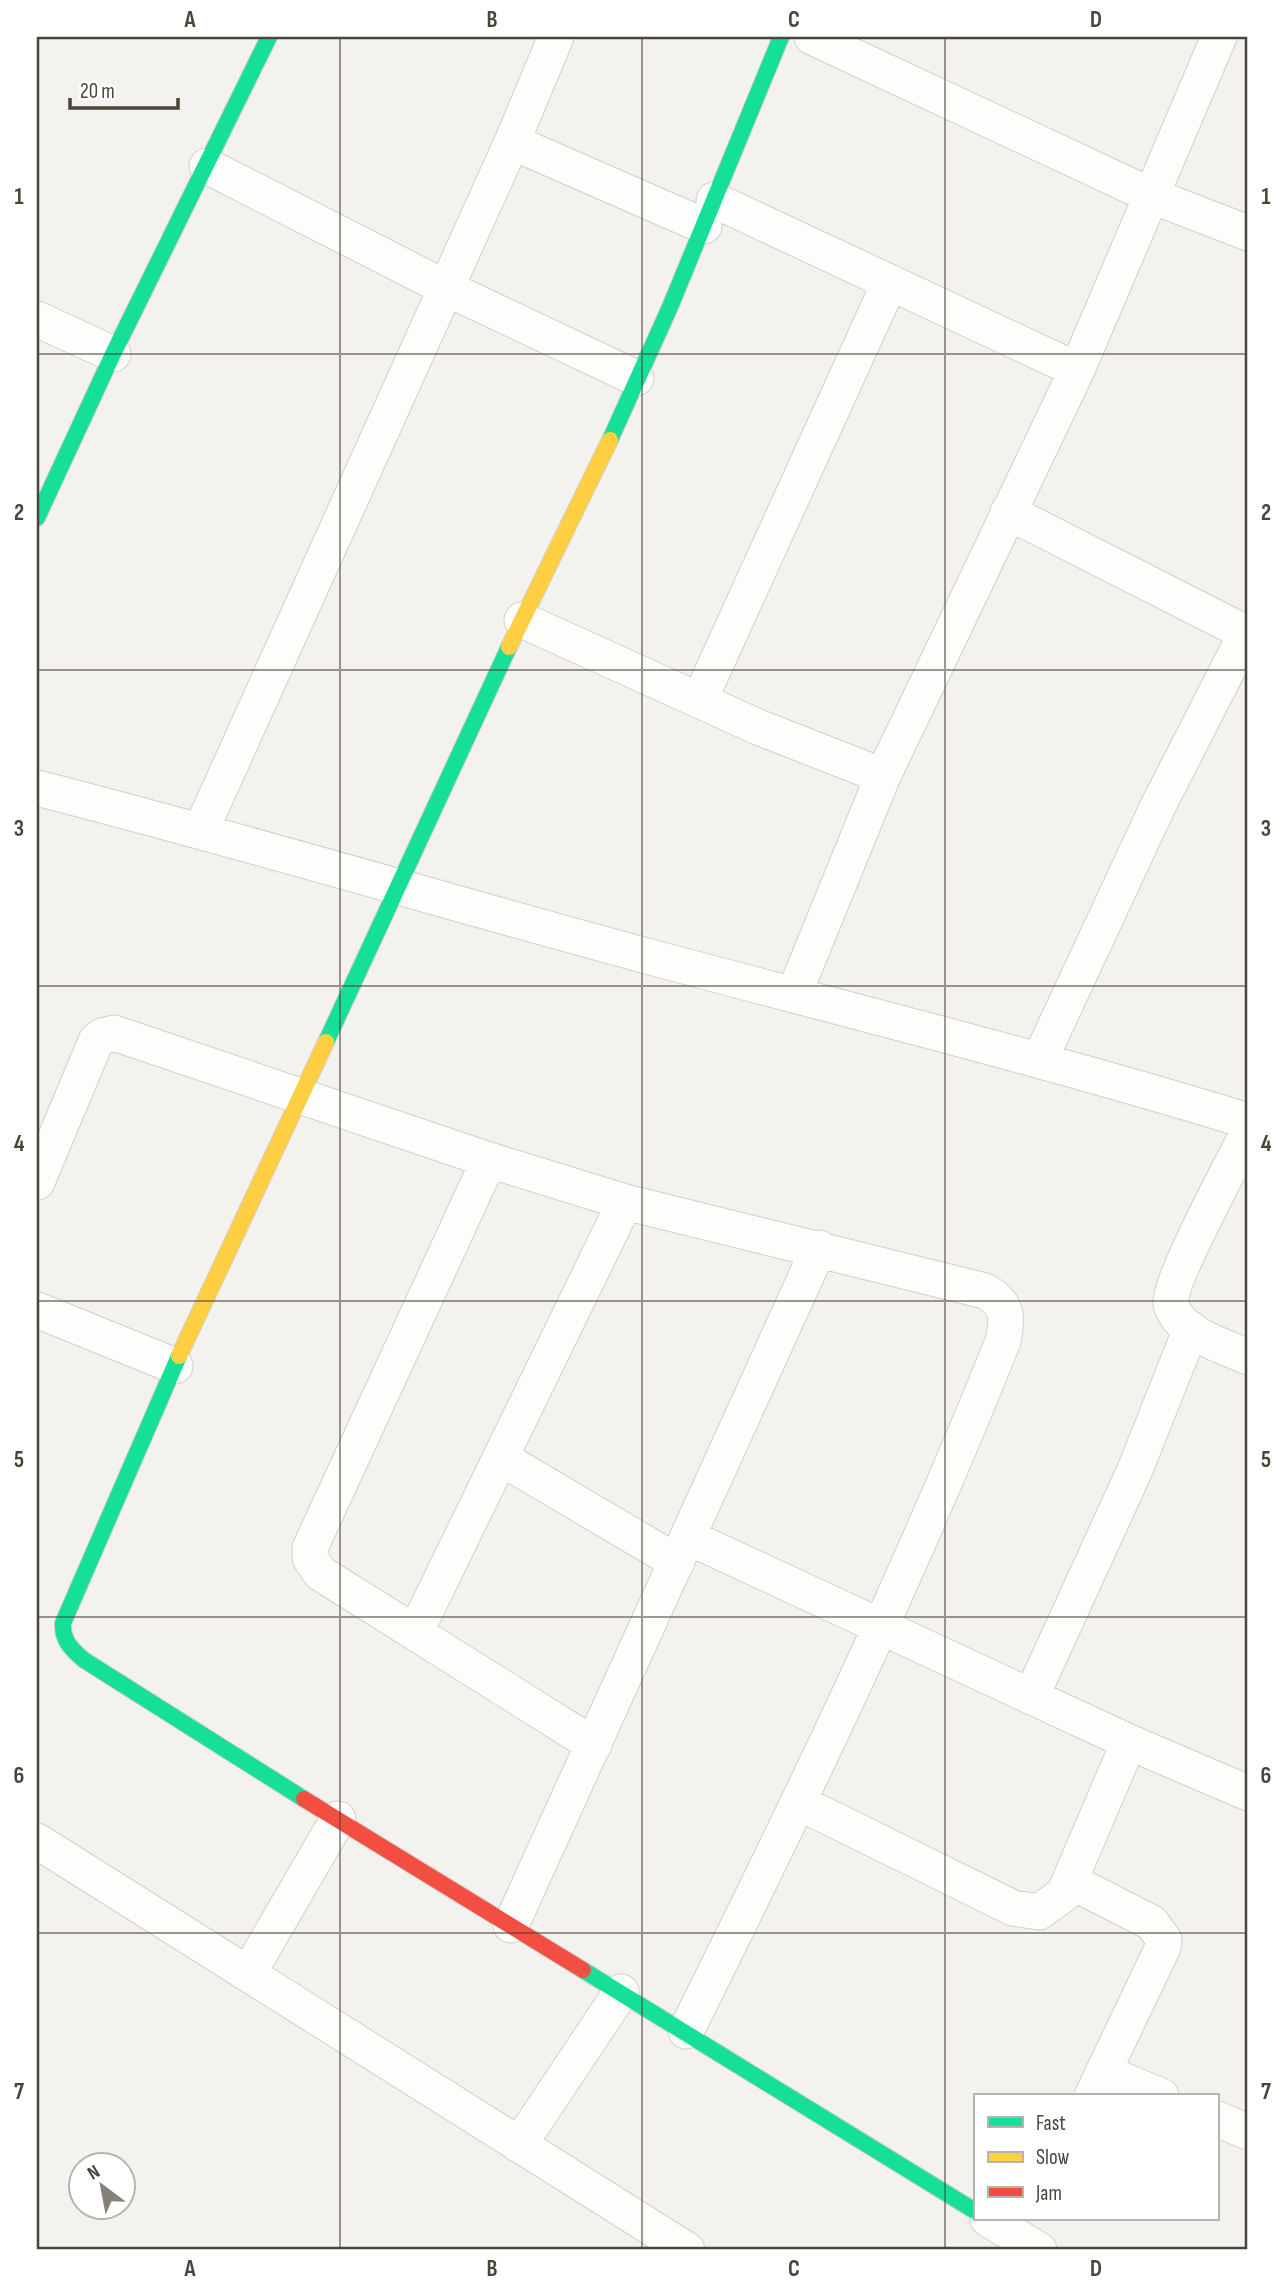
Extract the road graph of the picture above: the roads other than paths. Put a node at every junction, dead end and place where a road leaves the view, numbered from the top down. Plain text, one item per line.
1 (269, 37) edge
2 (556, 37) edge
3 (781, 37) edge
4 (812, 37) edge
5 (1219, 37) edge
6 (512, 142) junction
7 (207, 166) junction
8 (1152, 196) junction
9 (709, 213) junction
10 (1248, 233) edge
11 (890, 282) junction
12 (446, 288) junction
13 (37, 319) edge
14 (113, 354) junction
15 (1077, 370) junction
16 (636, 378) junction
17 (1008, 512) junction
18 (37, 518) edge
19 (522, 620) junction
20 (1248, 632) edge
21 (700, 699) junction
22 (883, 776) junction
23 (37, 788) edge
24 (201, 830) junction
25 (401, 886) junction
26 (794, 994) junction
27 (1040, 1059) junction
28 (300, 1097) junction
29 (1248, 1121) edge
30 (1248, 1132) edge
31 (489, 1160) junction
32 (37, 1182) edge
33 (625, 1202) junction
34 (819, 1248) junction
35 (37, 1310) edge
36 (1191, 1329) junction
37 (1248, 1357) edge
38 (175, 1366) junction
39 (501, 1458) junction
40 (683, 1549) junction
41 (882, 1629) junction
42 (415, 1633) junction
43 (1031, 1697) junction
44 (1129, 1742) junction
45 (594, 1745) junction
46 (1248, 1793) edge
47 (800, 1803) junction
48 (338, 1819) junction
49 (37, 1841) edge
50 (1070, 1881) junction
51 (511, 1925) junction
52 (248, 1973) junction
53 (621, 1992) junction
54 (686, 2031) junction
55 (1097, 2084) edge
56 (1150, 2094) edge
57 (1218, 2119) edge
58 (1248, 2132) edge
59 (519, 2145) junction
60 (974, 2210) edge
61 (990, 2220) edge
62 (687, 2250) edge
63 (1039, 2250) edge

1 - 7 street
2 - 6 street
3 - 9 street
4 - 8 street
5 - 8 street
6 - 9 street
6 - 12 street
7 - 12 street
7 - 14 street
8 - 10 street
8 - 15 street
9 - 11 street
9 - 16 street
11 - 15 street
11 - 21 street
12 - 16 street
12 - 24 street
13 - 14 street
14 - 18 street
15 - 17 street
16 - 19 street
17 - 20 street
17 - 22 street
19 - 21 street
19 - 25 street
20 - 27 street
21 - 22 street
22 - 26 street
23 - 24 street
24 - 25 street
25 - 26 street
25 - 28 street
26 - 27 street
27 - 29 street
28 - 31 street
28 - 32 street
28 - 38 street
30 - 36 street
31 - 33 street
31 - 42 street
33 - 34 street
33 - 39 street
34 - 40 street
34 - 41 street
35 - 38 street
36 - 37 street
36 - 43 street
38 - 48 street
39 - 40 street
39 - 42 street
40 - 41 street
40 - 45 street
41 - 43 street
41 - 47 street
42 - 45 street
43 - 44 street
44 - 46 street
44 - 50 street
45 - 51 street
47 - 50 street
47 - 54 street
48 - 51 street
48 - 52 street
49 - 52 street
50 - 55 street
51 - 53 street
52 - 59 street
53 - 54 street
53 - 59 street
54 - 60 street
55 - 56 street
57 - 58 street
59 - 62 street
61 - 63 street

